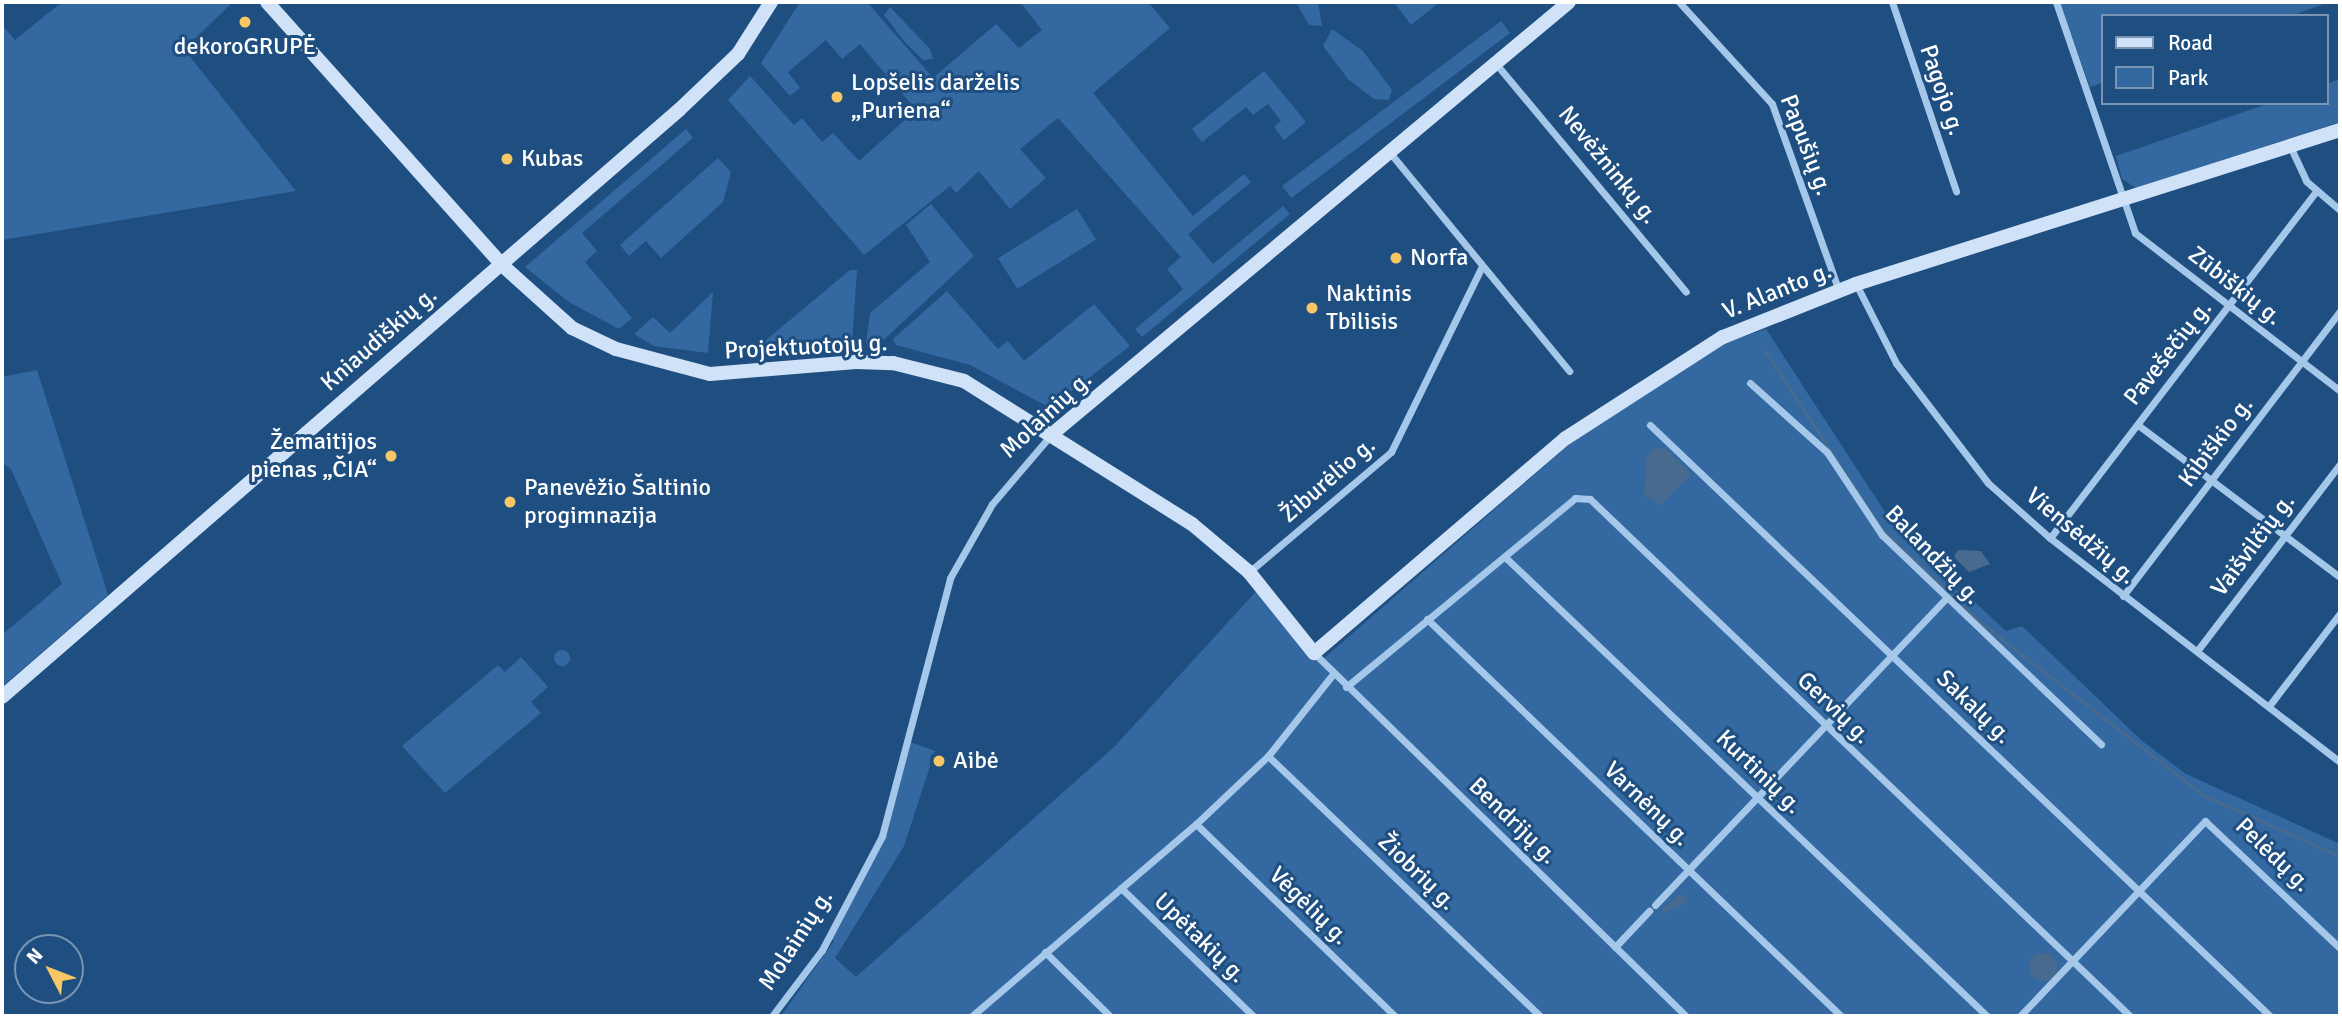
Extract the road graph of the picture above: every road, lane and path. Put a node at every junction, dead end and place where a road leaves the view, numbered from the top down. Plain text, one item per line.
1 (267, 2) edge
2 (771, 2) edge
3 (1569, 2) edge
4 (1679, 2) edge
5 (1892, 2) edge
6 (2056, 2) edge
7 (1497, 65) junction
8 (2340, 130) edge
9 (2290, 146) junction
10 (1391, 154) junction
11 (1956, 191) dead end
12 (2316, 191) junction
13 (2123, 199) junction
14 (2340, 210) edge
15 (501, 264) junction
16 (1482, 266) junction
17 (1856, 284) junction
18 (1839, 290) junction
19 (1686, 292) dead end
20 (2229, 306) junction
21 (2340, 311) edge
22 (2302, 362) junction
23 (1569, 371) dead end
24 (1750, 383) dead end
25 (2340, 391) edge
26 (1650, 425) dead end
27 (2138, 425) junction
28 (1051, 435) junction
29 (2340, 464) edge
30 (2211, 479) junction
31 (2285, 535) junction
32 (2050, 538) junction
33 (1505, 557) junction
34 (1249, 572) junction
35 (2340, 577) edge
36 (2123, 596) junction
37 (1946, 598) junction
38 (2340, 612) edge
39 (1427, 619) junction
40 (2197, 651) junction
41 (1314, 653) junction
42 (1892, 655) junction
43 (1333, 674) junction
44 (1346, 687) junction
45 (2, 697) edge
46 (2269, 706) junction
47 (1825, 726) junction
48 (2101, 744) dead end
49 (1268, 756) junction
50 (2340, 762) edge
51 (1758, 797) junction
52 (1196, 824) junction
53 (1688, 870) junction
54 (1121, 888) junction
55 (2138, 891) junction
56 (1615, 947) junction
57 (2340, 948) edge
58 (1045, 952) junction
59 (2073, 961) junction
60 (772, 1016) edge
61 (972, 1016) edge
62 (1110, 1016) edge
63 (1253, 1016) edge
64 (1395, 1016) edge
65 (1540, 1016) edge
66 (1686, 1016) edge
67 (1841, 1016) edge
68 (1987, 1016) edge
69 (2020, 1016) edge
70 (2130, 1016) edge
71 (2270, 1016) edge

1 - 15 main road, Projektuotojų g.
2 - 15 main road, Kniaudiškių g.
3 - 7 main road, Molainių g.
4 - 18 street, Papušių g.
5 - 11 street, Pagojo g.
6 - 13 street, Zūbiškių g.
7 - 10 main road, Molainių g.
7 - 19 street, Nevėžninkų g.
8 - 9 main road, V. Alanto g.
9 - 12 street
9 - 13 main road, V. Alanto g.
10 - 16 street
10 - 28 main road, Molainių g.
12 - 14 street
12 - 20 street, Pavešečių g.
13 - 17 main road, V. Alanto g.
13 - 20 street, Zūbiškių g.
15 - 28 main road, Projektuotojų g.
15 - 45 main road, Kniaudiškių g.
16 - 23 street
16 - 34 street, Žiburėlio g.
17 - 18 main road, V. Alanto g.
17 - 32 street, Viensėdžių g.
18 - 41 main road, V. Alanto g.
20 - 22 street, Zūbiškių g.
20 - 27 street, Pavešečių g.
21 - 22 street, Kibiškio g.
22 - 25 street, Zūbiškių g.
22 - 30 street, Kibiškio g.
24 - 37 street, Balandžių g.
26 - 42 street, Sakalų g.
27 - 30 street
27 - 32 street, Pavešečių g.
28 - 34 main road, Projektuotojų g.
28 - 60 street, Molainių g.
29 - 31 street, Vaišvilčių g.
30 - 31 street
30 - 36 street, Kibiškio g.
31 - 35 street
31 - 40 street, Vaišvilčių g.
32 - 36 street, Viensėdžių g.
33 - 39 street, Gervių g.
33 - 47 street, Gervių g.
33 - 51 street, Kurtinių g.
34 - 41 main road, Projektuotojų g.
36 - 40 street, Viensėdžių g.
37 - 42 street
37 - 48 street, Balandžių g.
38 - 46 street
39 - 44 street, Gervių g.
39 - 53 street, Varnėnų g.
40 - 46 street, Viensėdžių g.
41 - 43 street, Bendrijų g.
42 - 47 street
42 - 55 street, Sakalų g.
43 - 44 street, Bendrijų g.
43 - 49 street
44 - 56 street, Bendrijų g.
46 - 50 street, Viensėdžių g.
47 - 51 street
47 - 59 street, Gervių g.
49 - 52 street
49 - 65 street, Žiobrių g.
51 - 53 street
51 - 68 street, Kurtinių g.
52 - 54 street
52 - 64 street, Vėgėlių g.
53 - 56 street
53 - 67 street, Varnėnų g.
54 - 58 street
54 - 63 street, Upėtakių g.
55 - 57 street, Pelėdų g.
55 - 59 street
55 - 71 street, Sakalų g.
56 - 66 street, Bendrijų g.
58 - 61 street
58 - 62 street
59 - 69 street
59 - 70 street, Gervių g.

